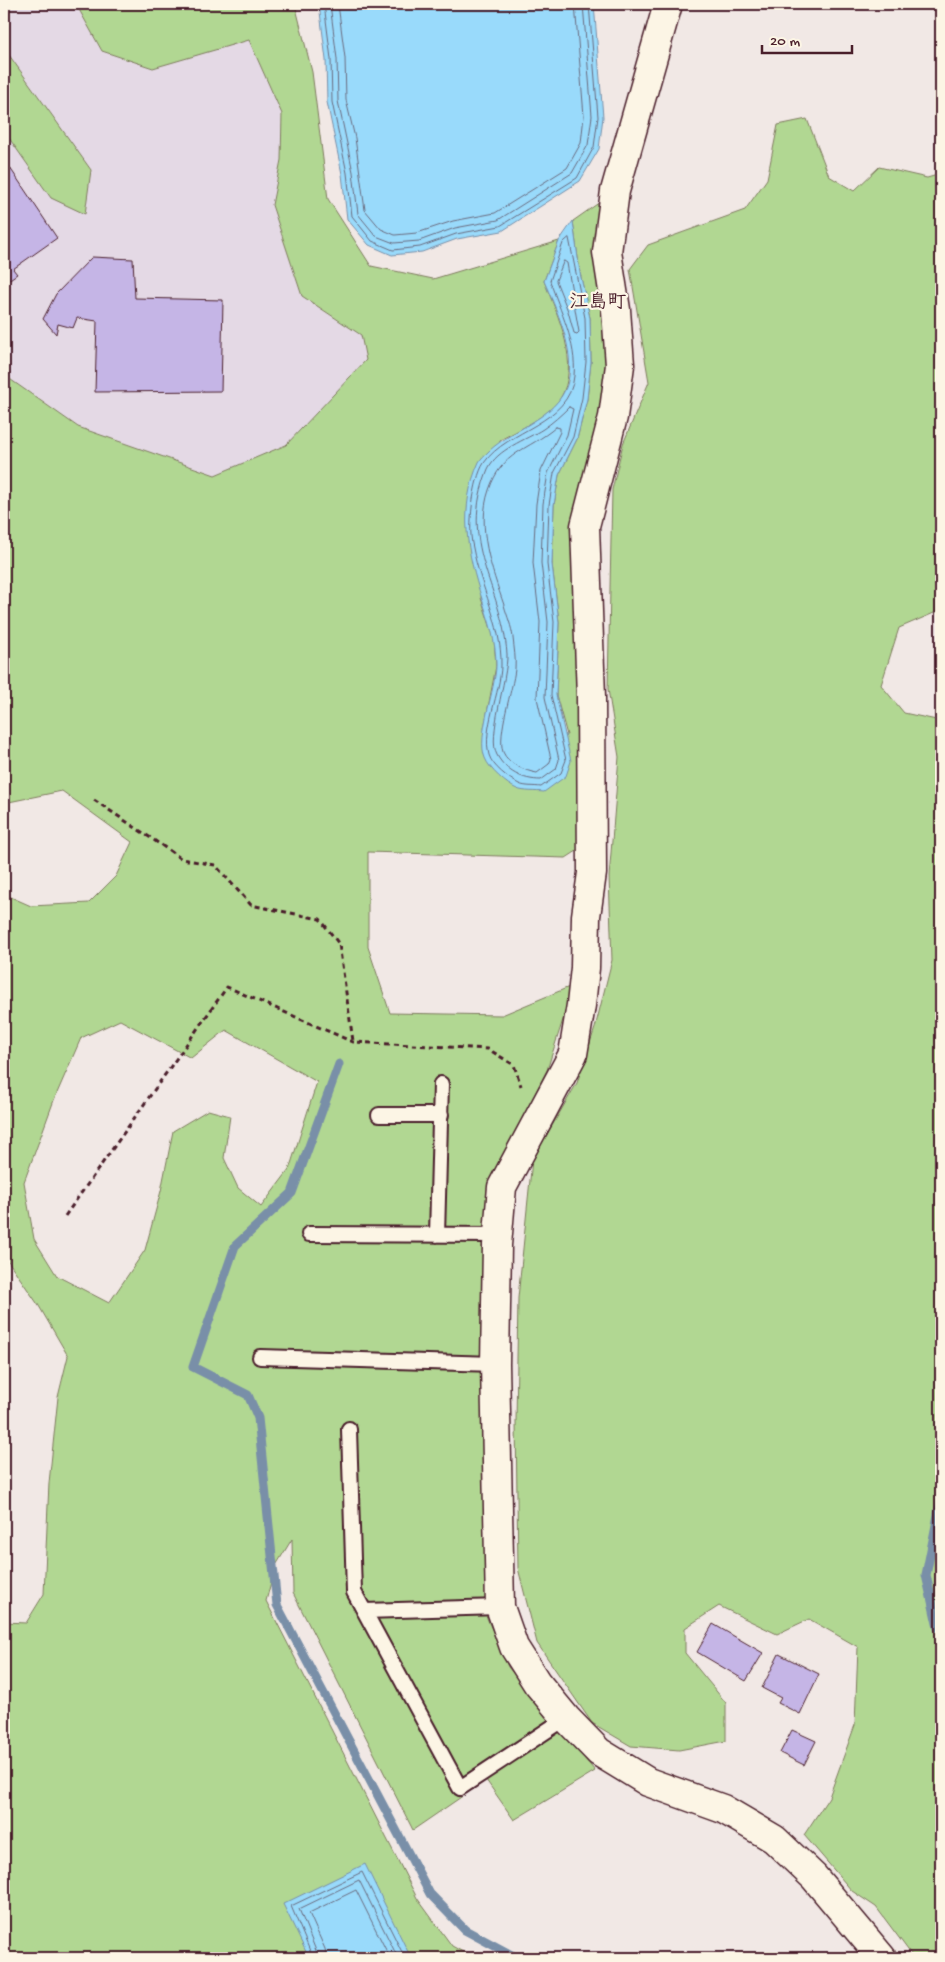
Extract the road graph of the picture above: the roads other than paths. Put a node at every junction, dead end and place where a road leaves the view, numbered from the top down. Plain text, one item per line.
1 (668, 4) edge
2 (441, 1084) dead end
3 (379, 1115) dead end
4 (441, 1115) junction
5 (309, 1234) dead end
6 (437, 1235) junction
7 (498, 1235) junction
8 (260, 1357) dead end
9 (495, 1364) junction
10 (350, 1429) dead end
11 (500, 1607) junction
12 (364, 1611) junction
13 (566, 1718) junction
14 (882, 1958) edge

1 - 7 street
2 - 4 lane
3 - 4 lane
4 - 6 lane
5 - 6 lane
6 - 7 lane
7 - 9 street
8 - 9 lane
9 - 11 street
10 - 12 lane
11 - 12 lane
11 - 13 street
12 - 13 lane
13 - 14 street

